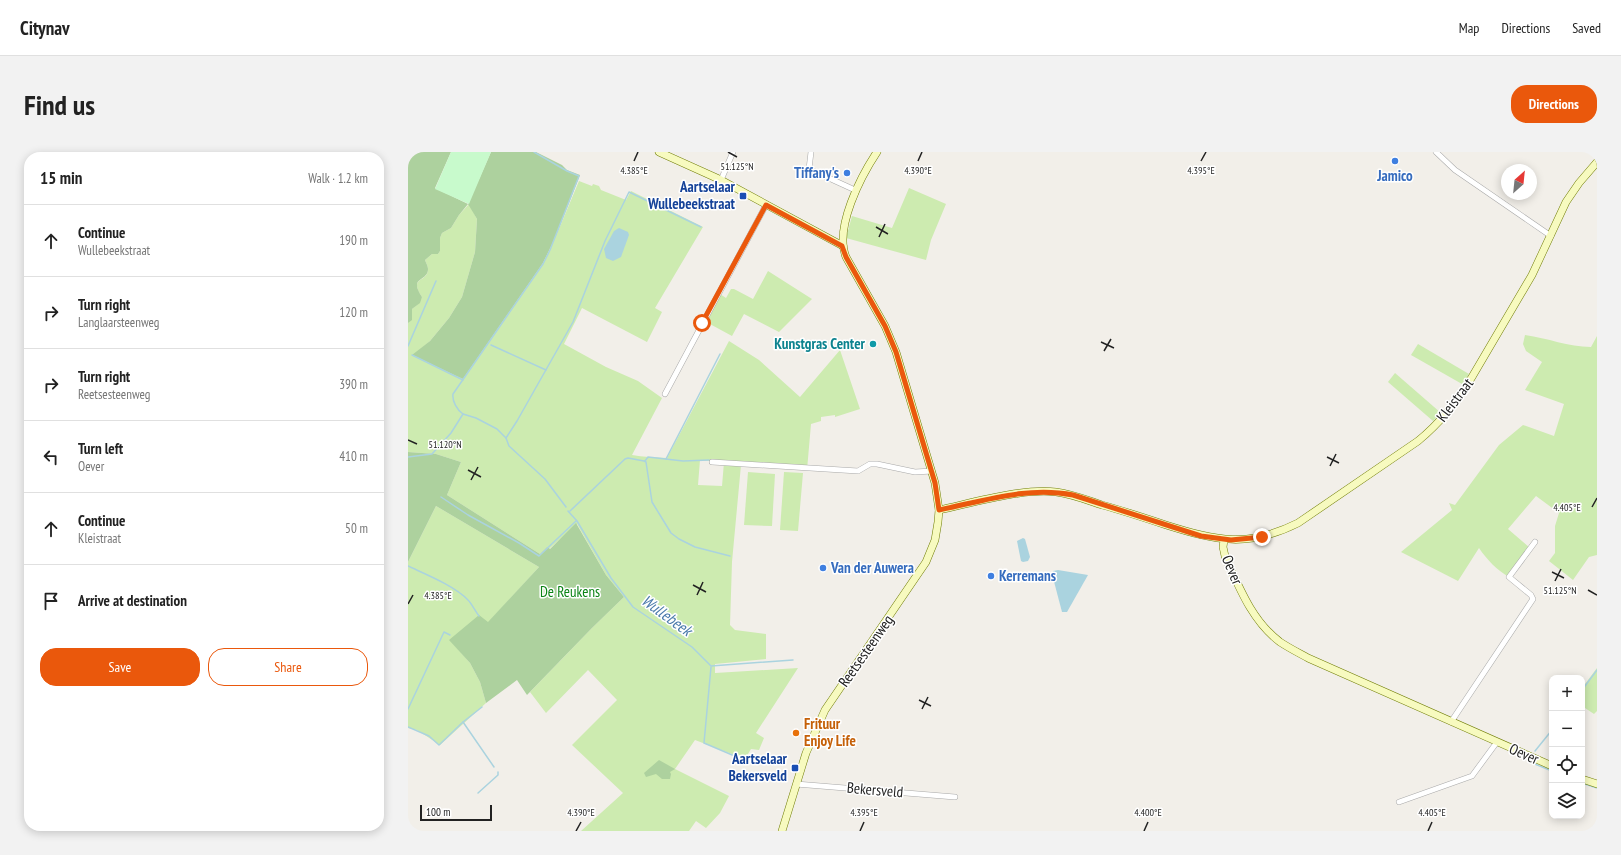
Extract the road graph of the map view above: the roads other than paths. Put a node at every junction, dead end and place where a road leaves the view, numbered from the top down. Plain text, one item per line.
1 (659, 152) edge
2 (733, 152) edge
3 (811, 152) edge
4 (877, 152) edge
5 (1436, 152) edge
6 (1597, 162) edge
7 (721, 180) junction
8 (855, 190) junction
9 (766, 205) junction
10 (1551, 236) junction
11 (842, 246) junction
12 (665, 394) dead end
13 (712, 462) dead end
14 (932, 471) junction
15 (939, 510) junction
16 (1224, 540) junction
17 (1534, 542) dead end
18 (1451, 722) junction
19 (1497, 742) junction
20 (1549, 765) edge
21 (1585, 780) edge
22 (796, 784) junction
23 (1597, 784) edge
24 (955, 797) dead end
25 (1399, 802) dead end
26 (782, 831) edge

1 - 7 street
2 - 7 street
3 - 8 street
4 - 8 street
5 - 10 street
6 - 10 street, Kleistraat
7 - 9 street
8 - 11 street
9 - 11 street
9 - 12 street
10 - 16 street, Kleistraat
11 - 14 street, Reetsesteenweg
13 - 14 street
14 - 15 street, Reetsesteenweg
15 - 16 street, Oever
15 - 22 street, Reetsesteenweg
16 - 18 street, Oever
17 - 18 street
18 - 19 street, Oever
19 - 20 street, Oever
19 - 25 street, Oever
21 - 23 street
22 - 24 street, Bekersveld
22 - 26 street, Reetsesteenweg

